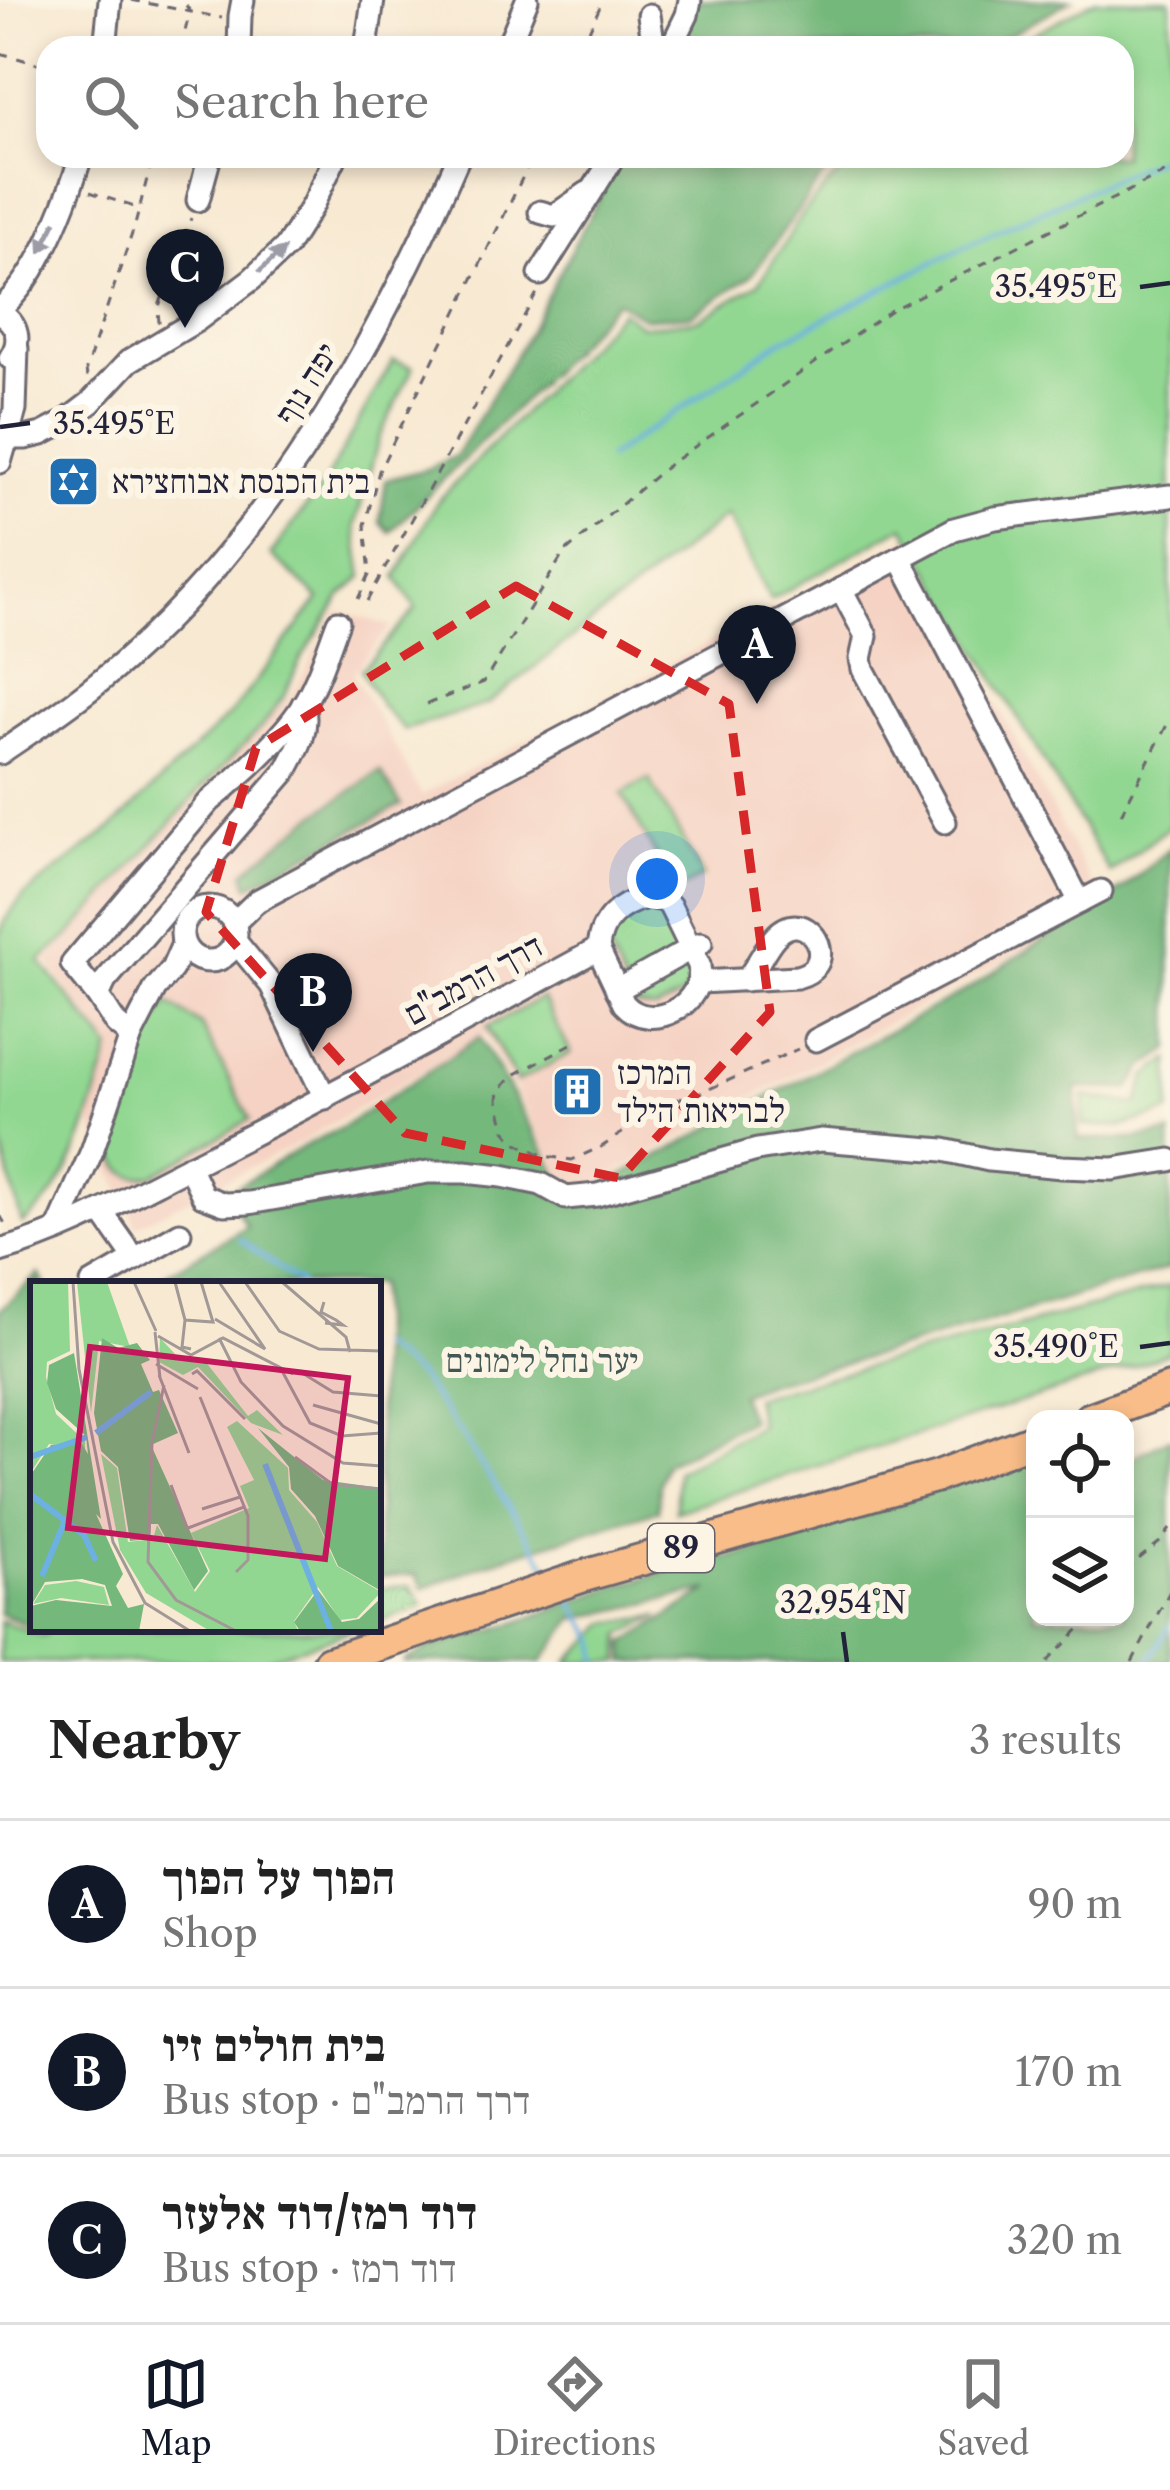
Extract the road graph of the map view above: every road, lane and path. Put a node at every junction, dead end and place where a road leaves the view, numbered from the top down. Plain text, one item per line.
1 (110, 0) edge
2 (129, 0) edge
3 (182, 0) edge
4 (373, 0) edge
5 (527, 0) edge
6 (603, 0) edge
7 (690, 0) edge
8 (190, 11) junction
9 (242, 11) edge
10 (649, 15) dead end
11 (106, 36) edge
12 (184, 36) edge
13 (368, 36) edge
14 (512, 36) edge
15 (586, 36) edge
16 (652, 36) edge
17 (677, 36) edge
18 (0, 53) edge
19 (36, 64) edge
20 (76, 168) edge
21 (150, 168) edge
22 (207, 168) edge
23 (330, 168) edge
24 (453, 168) edge
25 (527, 168) edge
26 (607, 168) edge
27 (1170, 170) edge
28 (597, 185) junction
29 (90, 191) dead end
30 (198, 200) joint
31 (139, 209) junction
32 (540, 212) dead end
33 (540, 274) joint
34 (0, 311) edge
35 (163, 341) junction
36 (16, 348) junction
37 (0, 365) edge
38 (90, 403) junction
39 (4, 436) edge
40 (0, 462) edge
41 (1170, 496) edge
42 (900, 558) junction
43 (841, 590) junction
44 (358, 599) dead end
45 (367, 601) dead end
46 (338, 622) dead end
47 (303, 704) junction
48 (427, 704) dead end
49 (1170, 719) edge
50 (0, 753) edge
51 (1121, 814) dead end
52 (944, 822) dead end
53 (1101, 890) dead end
54 (1080, 902) junction
55 (228, 933) junction
56 (697, 945) junction
57 (598, 949) junction
58 (188, 950) junction
59 (746, 980) dead end
60 (700, 982) junction
61 (617, 990) junction
62 (98, 996) junction
63 (131, 1036) junction
64 (817, 1040) joint
65 (571, 1044) dead end
66 (318, 1102) junction
67 (1170, 1160) edge
68 (184, 1169) junction
69 (101, 1211) junction
70 (57, 1231) junction
71 (180, 1233) dead end
72 (0, 1251) edge
73 (135, 1259) junction
74 (97, 1281) edge
75 (1170, 1389) edge
76 (1114, 1410) edge
77 (1026, 1442) edge
78 (1170, 1529) edge
79 (1134, 1563) edge
80 (1170, 1591) edge
81 (1081, 1626) edge
82 (329, 1662) edge
83 (1047, 1662) edge
84 (1132, 1662) edge

1 - 11 street
2 - 8 path
3 - 8 path
4 - 13 street
5 - 14 street
6 - 15 path
7 - 17 street
8 - 9 path
8 - 12 path
10 - 16 street
18 - 19 path
20 -> 34 street
21 - 31 path
22 - 30 street
35 -> 23 street
24 - 50 street, יפה נוף
25 - 44 path
26 - 28 street
27 - 48 path
28 - 32 street
28 - 33 street
29 - 31 path
30 - 35 path
31 - 38 path
33 - 45 path
34 - 36 street
35 - 38 street
36 - 37 street
36 - 39 street
38 - 39 street
39 - 40 street
41 - 42 street
42 - 43 street
42 - 54 street
43 - 52 street
43 - 55 street
46 - 47 street
47 - 62 street
47 - 62 street
49 - 51 path
53 - 54 street
54 - 64 street
55 - 58 street
55 - 58 street
55 - 66 street
56 - 57 street
56 - 60 street
56 - 61 street
57 - 61 street
57 - 66 street, דרך הרמב"ם
58 - 63 street
59 - 60 street
60 - 61 street
62 - 63 street
63 - 70 street
64 - 65 path
66 - 68 street, דרך הרמב"ם
67 - 68 street
68 - 69 street, דרך הרמב"ם
69 - 70 street, דרך הרמב"ם
69 - 73 street
70 - 72 street, דרך הרמב"ם
71 - 73 street
73 - 74 street
75 - 76 highway
77 - 82 highway, 89
78 - 79 path
80 - 84 path
81 - 83 path

